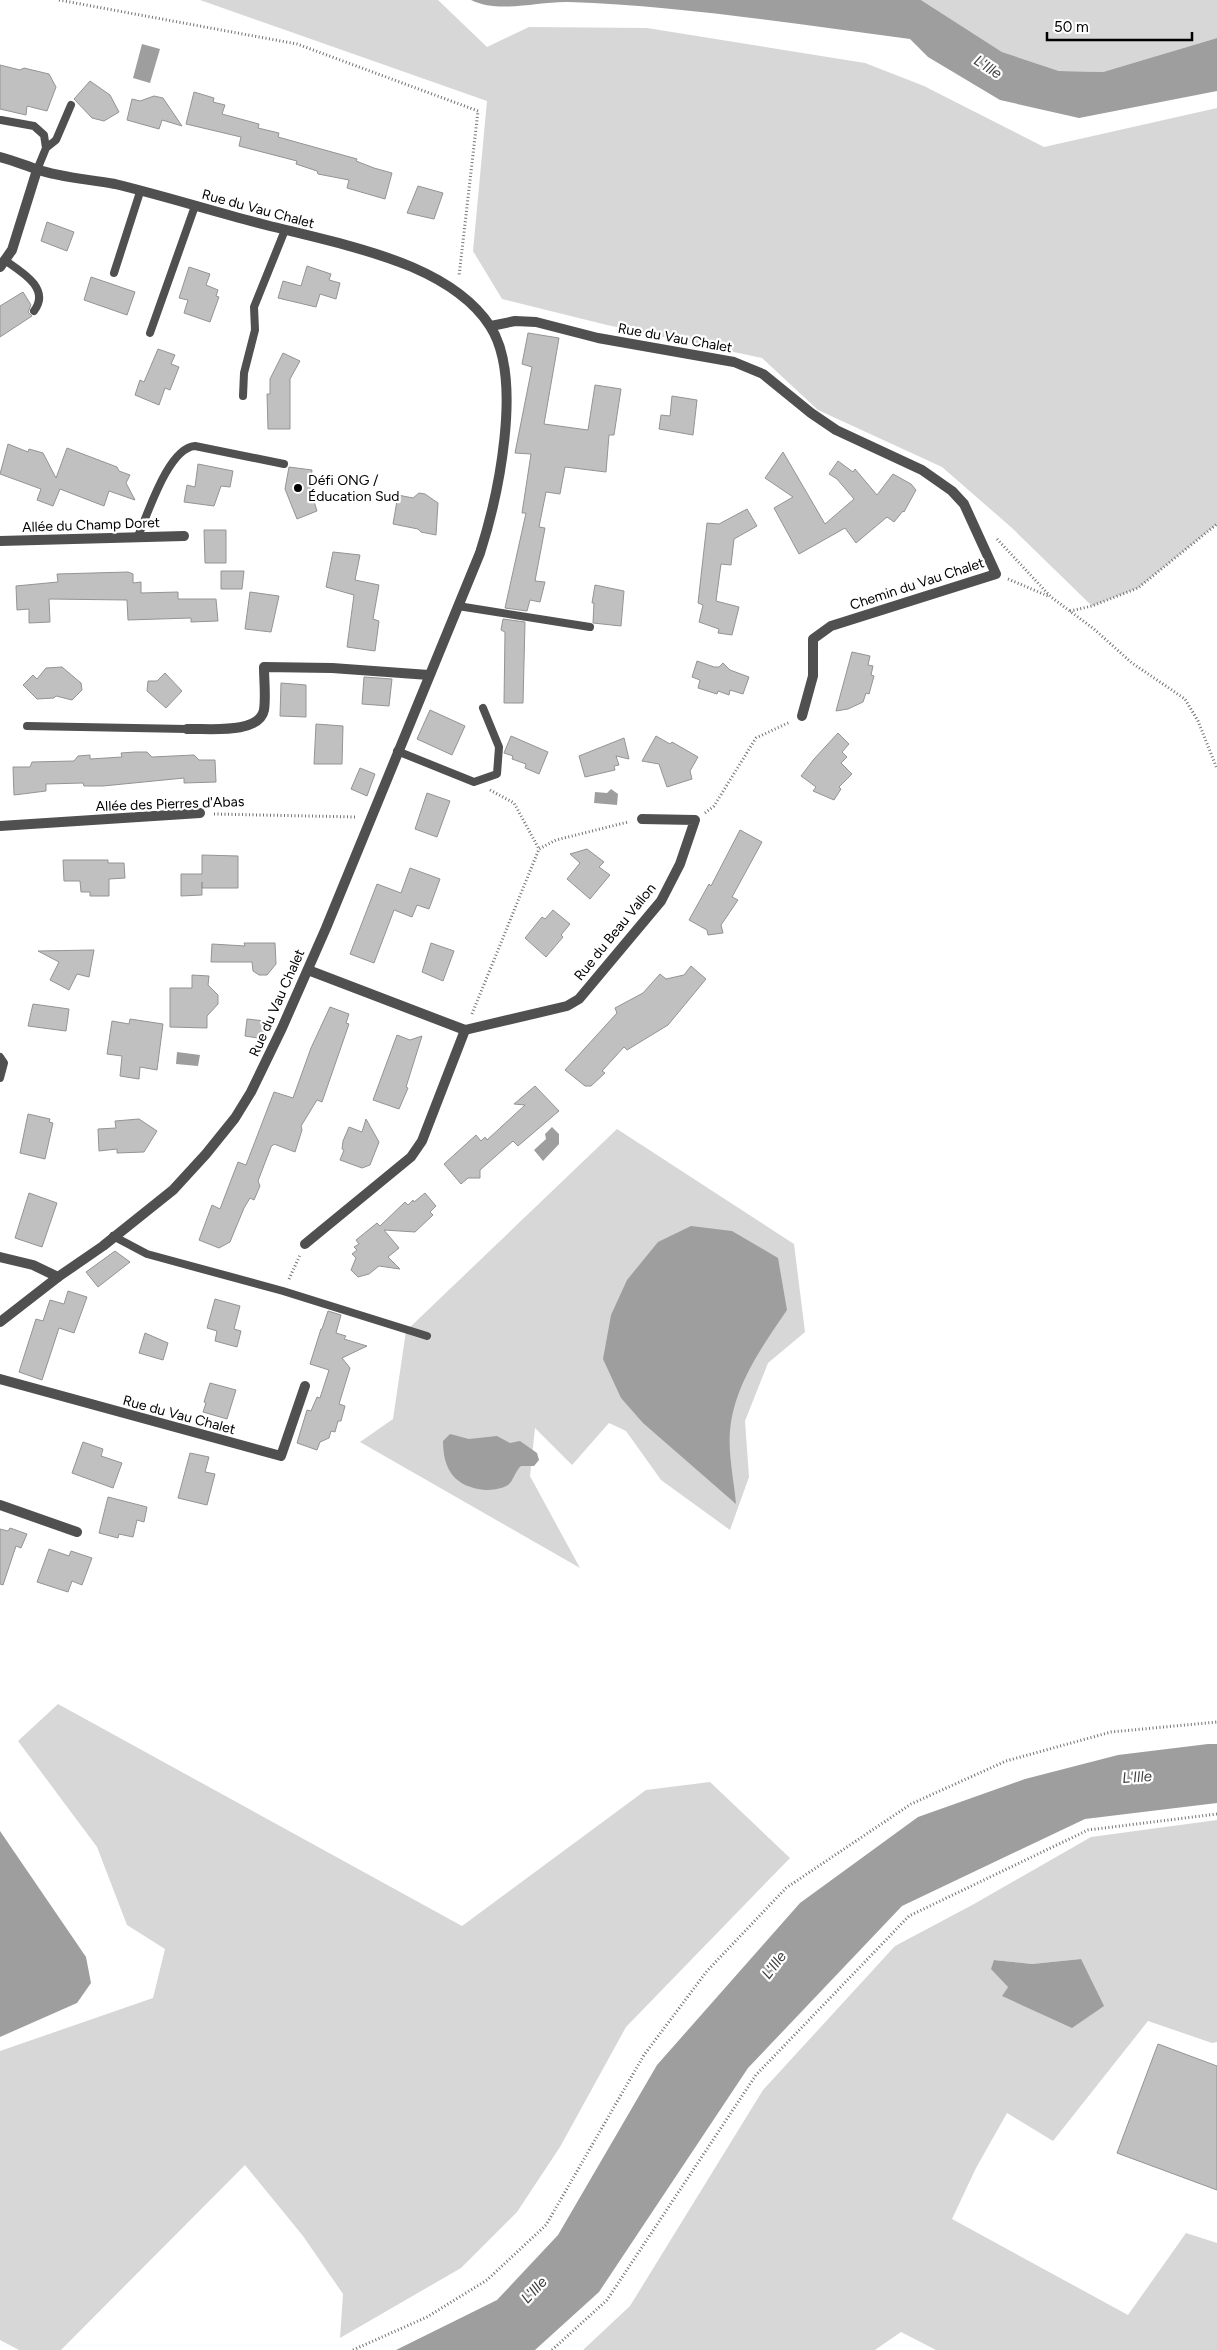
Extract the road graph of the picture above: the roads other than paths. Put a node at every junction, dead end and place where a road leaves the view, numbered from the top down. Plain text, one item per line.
1 (71, 105) dead end
2 (1, 120) dead end
3 (46, 148) junction
4 (0, 157) edge
5 (37, 170) junction
6 (140, 192) junction
7 (195, 206) junction
8 (285, 230) junction
9 (3, 264) edge
10 (114, 273) dead end
11 (34, 311) dead end
12 (491, 326) junction
13 (150, 333) dead end
14 (244, 396) dead end
15 (284, 464) dead end
16 (964, 504) joint
17 (138, 536) junction
18 (184, 536) dead end
19 (0, 541) edge
20 (458, 606) junction
21 (590, 627) dead end
22 (429, 675) junction
23 (483, 708) dead end
24 (802, 716) road end
25 (27, 726) dead end
26 (187, 729) joint
27 (397, 751) junction
28 (200, 813) road end
29 (642, 819) road end
30 (0, 826) edge
31 (308, 970) junction
32 (465, 1030) junction
33 (0, 1058) edge
34 (0, 1078) edge
35 (113, 1236) junction
36 (305, 1244) road end
37 (0, 1257) edge
38 (58, 1277) junction
39 (0, 1322) edge
40 (427, 1336) dead end
41 (0, 1380) edge
42 (305, 1386) dead end
43 (0, 1505) edge
44 (77, 1532) dead end

1 - 3 lane
2 - 3 lane
3 - 5 lane
4 - 5 street, Rue du Vau Chalet
5 - 6 street, Rue du Vau Chalet
5 - 9 street
6 - 7 street, Rue du Vau Chalet
6 - 10 lane
7 - 8 street, Rue du Vau Chalet
7 - 13 lane
8 - 12 street, Rue du Vau Chalet
8 - 14 lane
9 - 11 lane
12 - 16 street, Rue du Vau Chalet
12 - 20 street, Rue du Vau Chalet
15 - 17 lane
16 - 24 street, Chemin du Vau Chalet
17 - 18 street, Allée du Champ Doret
17 - 19 street, Allée du Champ Doret
20 - 21 lane
20 - 22 street, Rue du Vau Chalet
22 - 26 street
22 - 27 street, Rue du Vau Chalet
23 - 27 lane
25 - 26 lane
27 - 31 street, Rue du Vau Chalet
28 - 30 street, Allée des Pierres d'Abas
29 - 32 street, Rue du Beau Vallon
31 - 32 street
31 - 35 street, Rue du Vau Chalet
32 - 36 street
33 - 34 lane
35 - 38 street, Rue du Vau Chalet
35 - 40 lane
37 - 38 street
38 - 39 street, Rue du Vau Chalet
41 - 42 street, Rue du Vau Chalet
43 - 44 street

